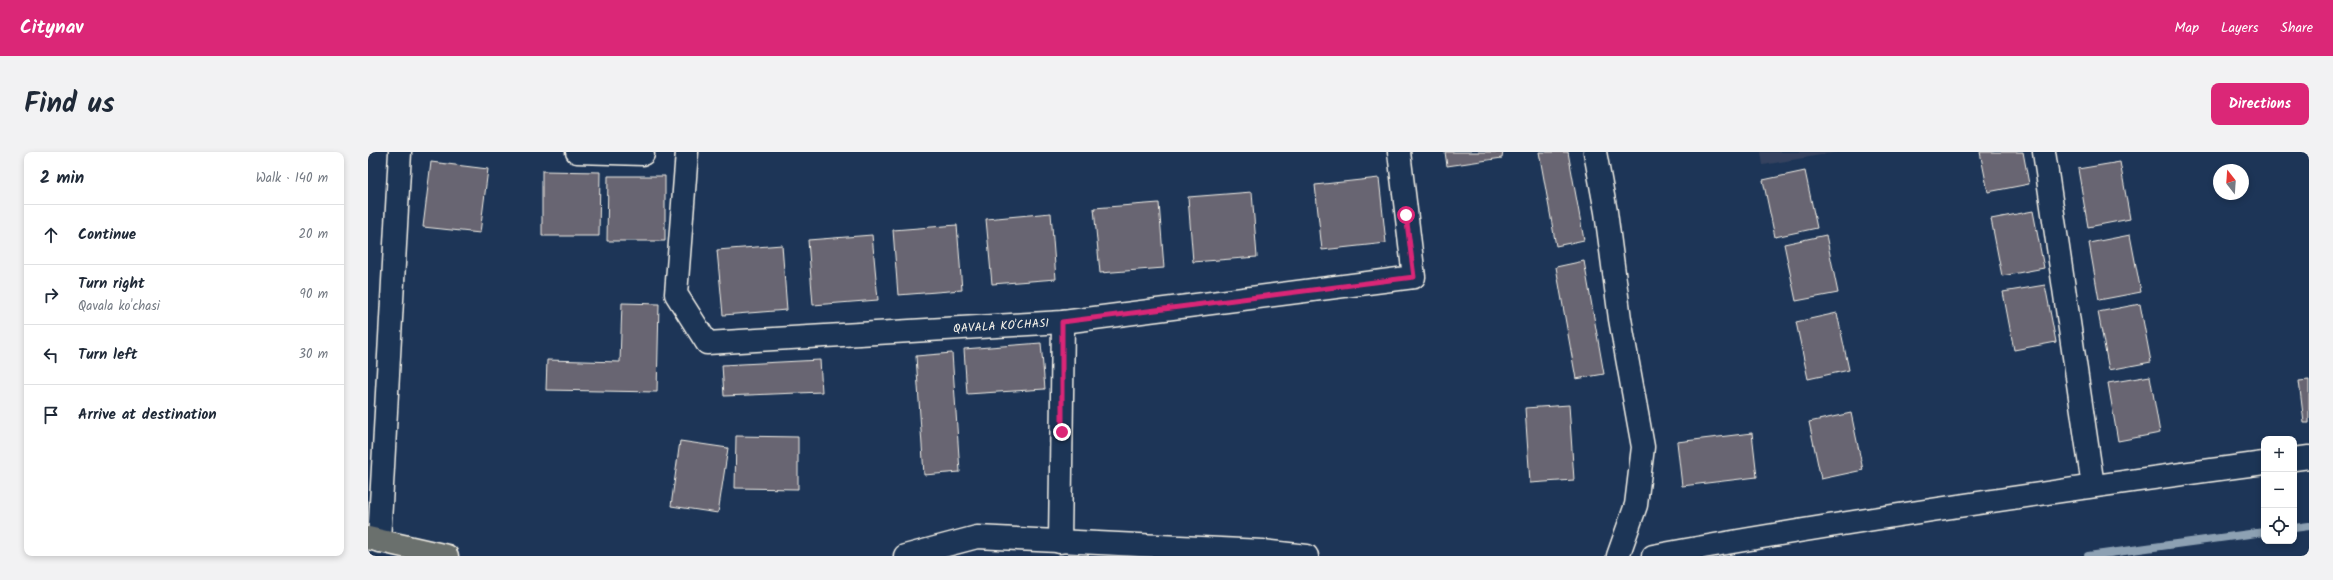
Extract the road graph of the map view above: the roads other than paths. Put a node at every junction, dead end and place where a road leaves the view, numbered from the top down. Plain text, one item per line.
1 (400, 152) edge
2 (577, 152) edge
3 (687, 152) edge
4 (1399, 152) edge
5 (1595, 152) edge
6 (2044, 152) edge
7 (644, 154) dead end
8 (1062, 322) junction
9 (2309, 457) edge
10 (2297, 459) edge
11 (2261, 463) edge
12 (2093, 486) junction
13 (373, 540) edge
14 (1060, 542) junction
15 (447, 556) edge
16 (905, 556) edge
17 (1307, 556) edge
18 (1618, 556) edge
19 (1653, 556) edge

1 - 13 street
2 - 7 street
3 - 8 street, QAVALA KO'CHASI
4 - 8 street, QAVALA KO'CHASI
5 - 18 street
6 - 12 street
8 - 14 street
9 - 10 street
11 - 12 street
12 - 19 street
13 - 15 highway
14 - 16 street
14 - 17 street

